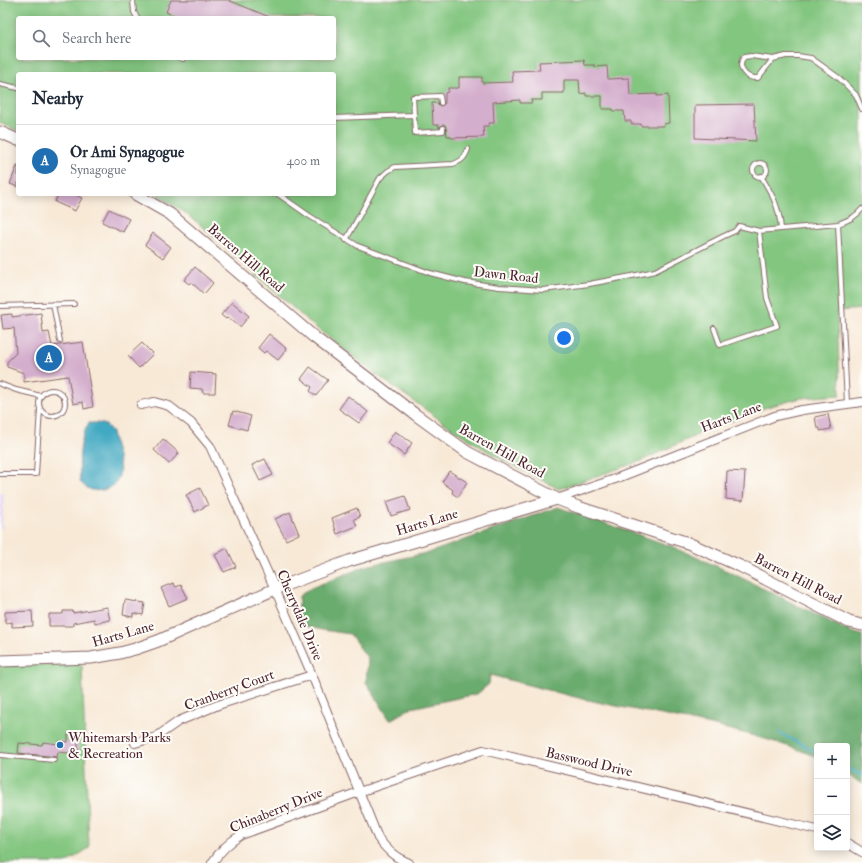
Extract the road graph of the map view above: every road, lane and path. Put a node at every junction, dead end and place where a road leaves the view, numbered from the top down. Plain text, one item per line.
1 (133, 0) edge
2 (136, 16) edge
3 (773, 59) junction
4 (0, 84) edge
5 (16, 88) edge
6 (441, 103) dead end
7 (862, 109) edge
8 (414, 116) junction
9 (336, 118) edge
10 (443, 128) dead end
11 (0, 132) edge
12 (16, 139) edge
13 (468, 149) dead end
14 (762, 176) dead end
15 (138, 196) edge
16 (281, 196) edge
17 (862, 209) edge
18 (838, 224) junction
19 (781, 229) junction
20 (759, 231) junction
21 (346, 240) junction
22 (53, 304) junction
23 (74, 304) dead end
24 (0, 306) edge
25 (714, 328) dead end
26 (60, 341) dead end
27 (0, 384) edge
28 (40, 396) junction
29 (862, 402) edge
30 (847, 403) junction
31 (141, 405) dead end
32 (40, 409) junction
33 (0, 474) edge
34 (557, 499) junction
35 (275, 590) junction
36 (862, 625) edge
37 (0, 661) edge
38 (312, 675) junction
39 (135, 743) dead end
40 (0, 755) edge
41 (54, 760) dead end
42 (359, 792) junction
43 (814, 829) edge
44 (850, 845) edge
45 (862, 852) edge
46 (212, 863) edge
47 (409, 863) edge

1 - 2 lane
3 - 3 lane
3 - 7 lane
4 - 5 lane
6 - 8 lane
8 - 9 lane
8 - 10 lane
11 - 12 street
13 - 21 lane
14 - 19 lane
15 - 34 street, Barren Hill Road
16 - 21 lane, Dawn Road
17 - 18 lane
18 - 19 lane
18 - 30 lane
19 - 20 lane
20 - 21 lane, Dawn Road
20 - 25 lane
22 - 23 lane
22 - 24 lane
22 - 26 lane
27 - 28 lane
28 - 32 lane
28 - 32 lane
29 - 30 street, Harts Lane
30 - 34 street, Harts Lane
31 - 35 street, Cherrydale Drive
32 - 33 lane
34 - 35 street, Harts Lane
34 - 36 street, Barren Hill Road
35 - 37 street, Harts Lane
35 - 38 street, Cherrydale Drive
38 - 39 street, Cranberry Court
38 - 42 street, Cherrydale Drive
40 - 41 lane
42 - 43 street, Basswood Drive
42 - 46 street, Chinaberry Drive
42 - 47 street, Cherrydale Drive
44 - 45 street

